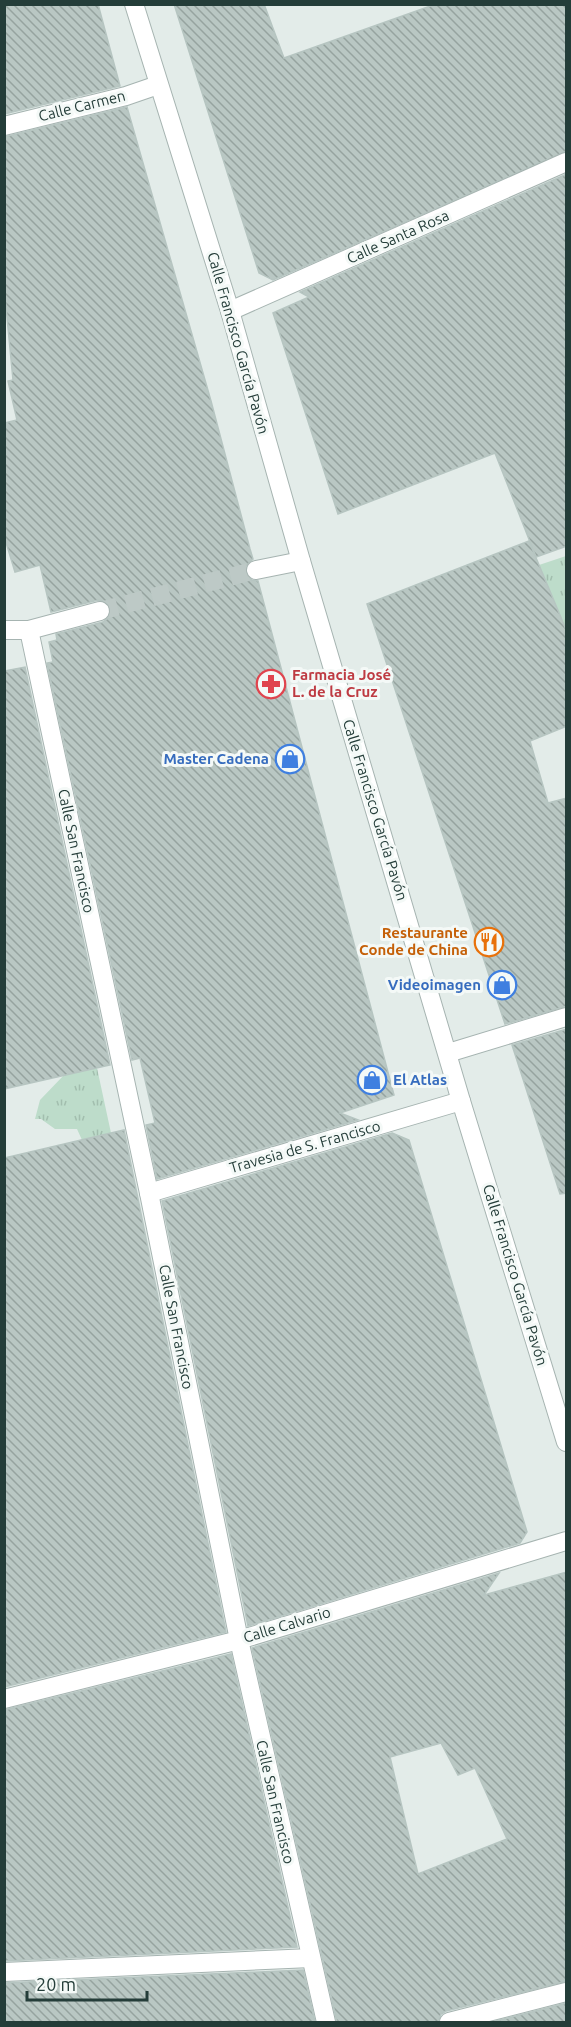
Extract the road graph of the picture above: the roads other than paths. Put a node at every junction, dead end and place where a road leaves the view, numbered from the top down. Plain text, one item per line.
1 (134, 4) edge
2 (158, 85) junction
3 (4, 126) edge
4 (567, 162) edge
5 (230, 311) junction
6 (301, 561) junction
7 (256, 570) tunnel mouth
8 (100, 611) tunnel mouth
9 (4, 630) edge
10 (29, 630) junction
11 (567, 1017) edge
12 (448, 1053) junction
13 (461, 1101) junction
14 (149, 1193) junction
15 (567, 1442) edge
16 (567, 1541) edge
17 (239, 1640) junction
18 (4, 1699) edge
19 (311, 1958) junction
20 (4, 1972) edge
21 (567, 1992) edge
22 (326, 2022) edge
23 (449, 2022) edge

1 - 2 street, Calle Francisco García Pavón
2 - 3 street, Calle Carmen
2 - 5 street, Calle Francisco García Pavón
4 - 5 street, Calle Santa Rosa
5 - 6 street, Calle Francisco García Pavón
6 - 7 street
6 - 12 street, Calle Francisco García Pavón
8 - 10 street
9 - 10 street
10 - 14 street, Calle San Francisco
11 - 12 street
12 - 13 street, Calle Francisco García Pavón
13 - 14 street, Travesia de S. Francisco
13 - 15 street, Calle Francisco García Pavón
14 - 17 street, Calle San Francisco
16 - 17 street, Calle Calvario
17 - 18 street, Calle Calvario
17 - 19 street, Calle San Francisco
19 - 20 street
19 - 22 street, Calle San Francisco
21 - 23 street

